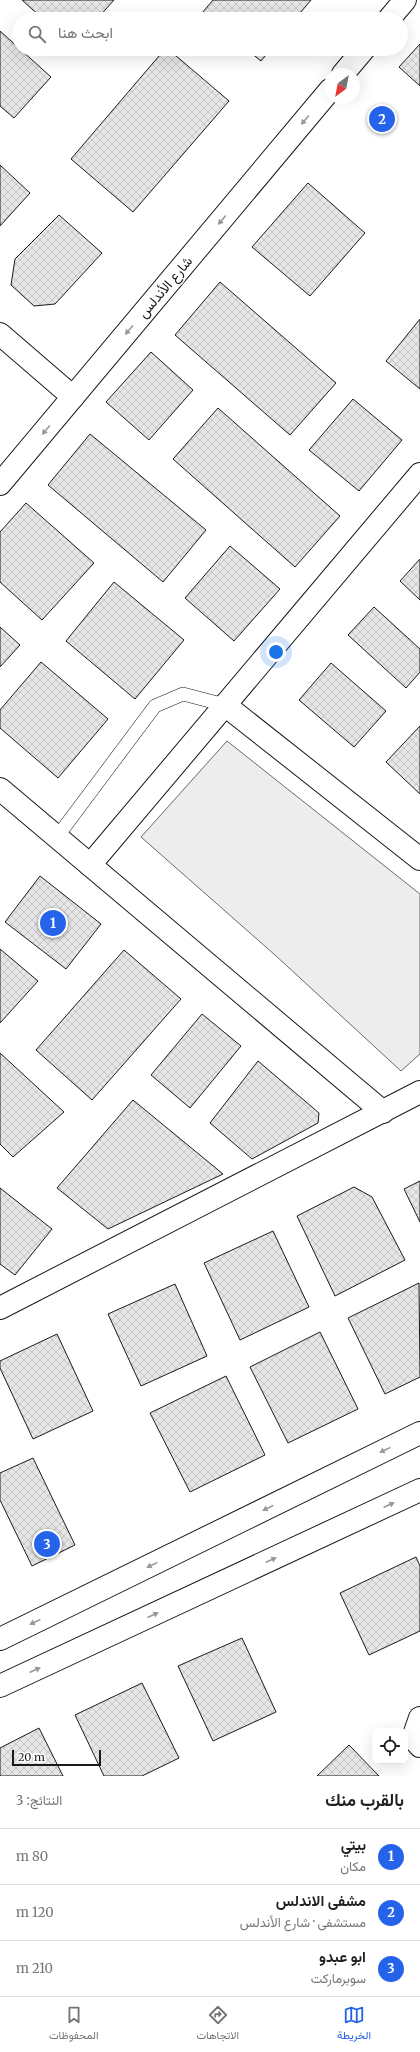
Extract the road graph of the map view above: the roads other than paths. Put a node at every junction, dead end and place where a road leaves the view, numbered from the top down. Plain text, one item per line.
1 (405, 0) edge
2 (395, 12) edge
3 (358, 56) edge
4 (348, 68) edge
5 (324, 97) edge
6 (0, 334) edge
7 (73, 397) junction
8 (420, 474) edge
9 (0, 484) edge
10 (225, 705) junction
11 (0, 789) edge
12 (57, 837) junction
13 (420, 859) edge
14 (90, 865) junction
15 (420, 1092) edge
16 (383, 1112) junction
17 (0, 1308) edge
18 (420, 1433) edge
19 (420, 1490) edge
20 (0, 1639) edge
21 (0, 1686) edge
22 (420, 1718) edge
23 (420, 1746) edge

1 - 2 street
3 - 4 street
5 -> 7 street, شارع الأندلس
6 - 7 street
7 -> 9 street, شارع الأندلس
8 - 10 street
10 - 12 lane
10 - 13 street
10 - 14 street
11 - 12 street
12 - 14 street
14 - 16 street
15 - 16 street
16 - 17 street
18 -> 20 street
21 -> 19 street
22 - 23 street

